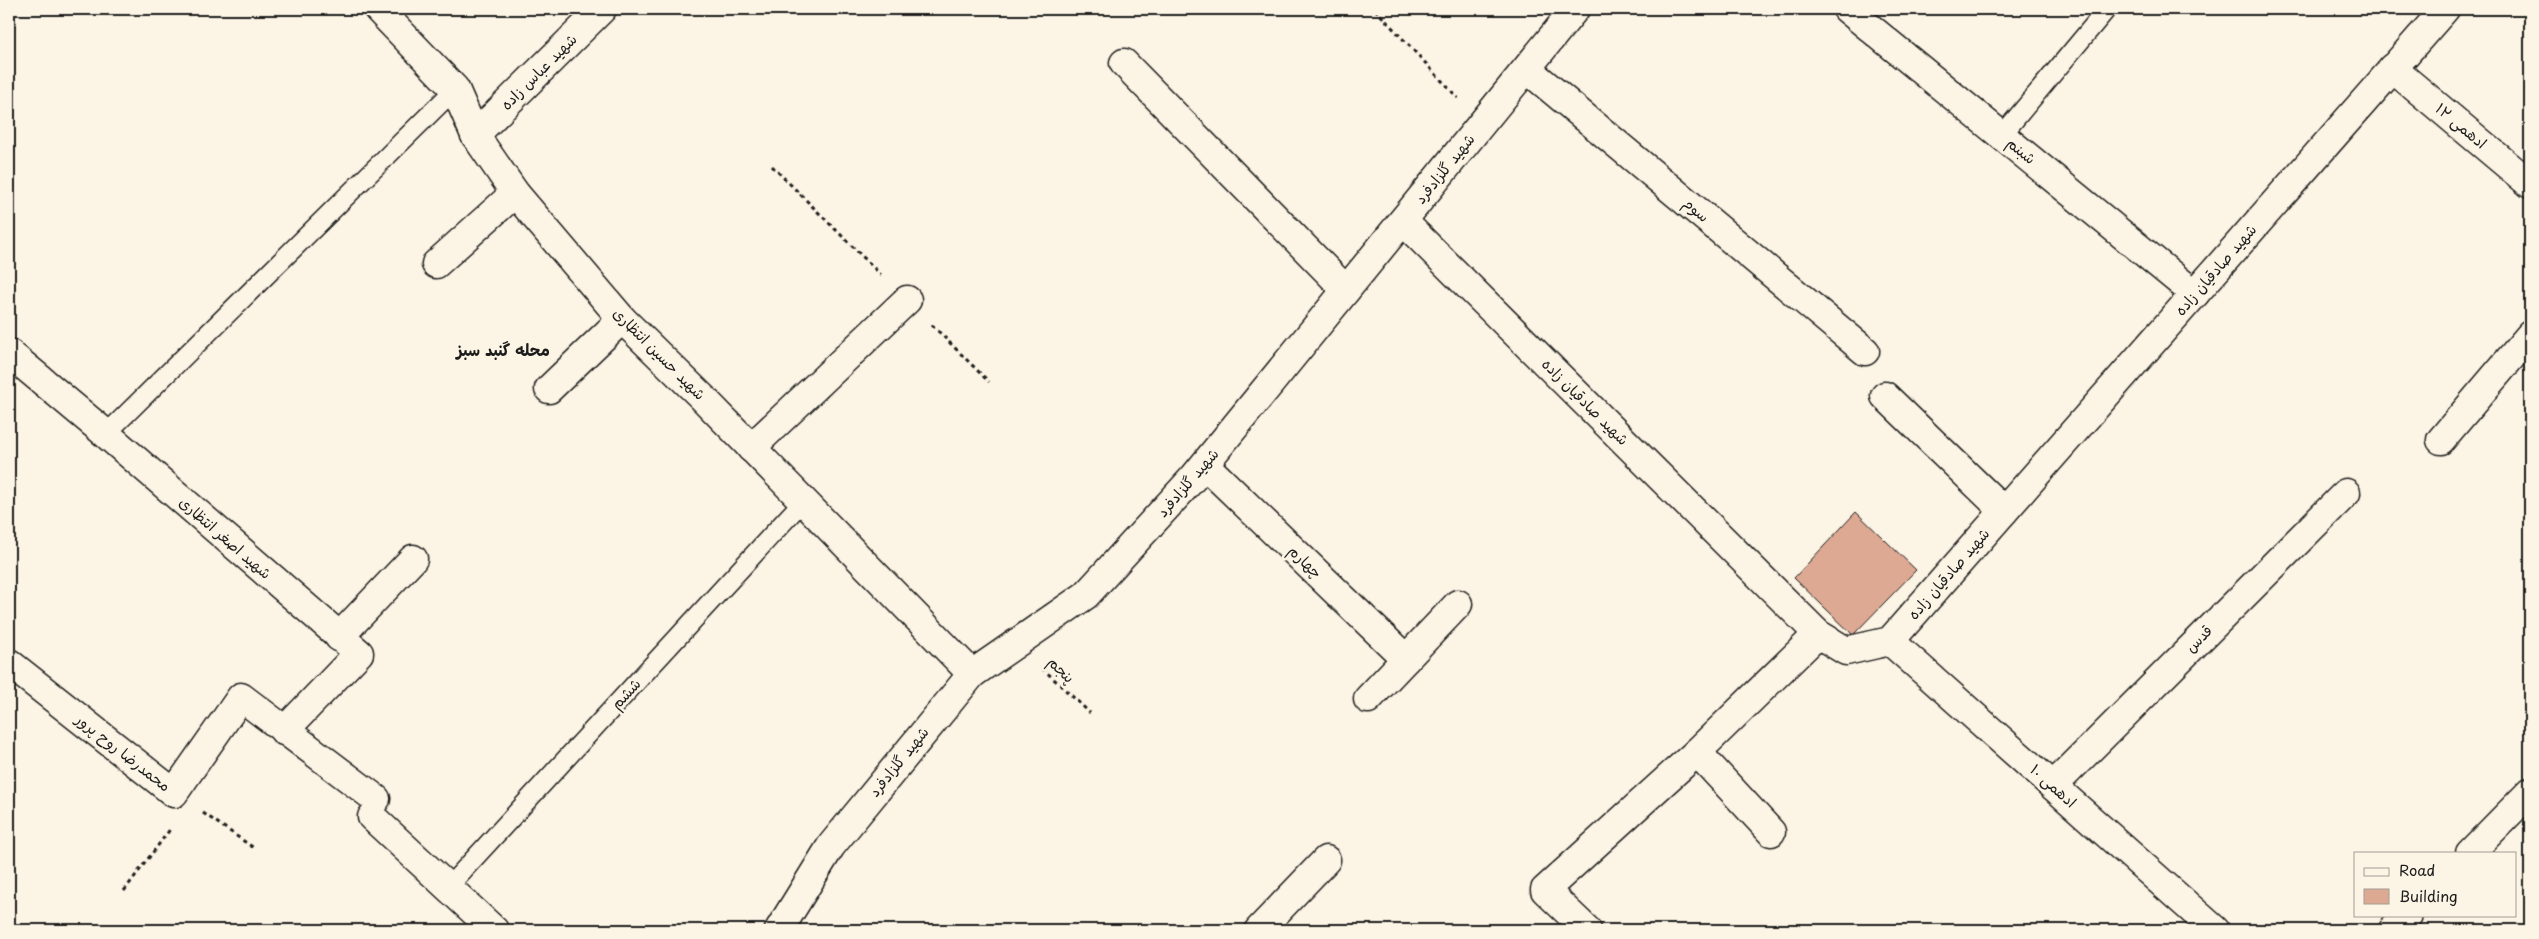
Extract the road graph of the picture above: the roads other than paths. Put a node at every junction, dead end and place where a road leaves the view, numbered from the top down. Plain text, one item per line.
1 (378, 9) edge
2 (602, 9) edge
3 (1575, 9) edge
4 (1847, 9) edge
5 (2107, 9) edge
6 (2445, 9) edge
7 (1124, 63) dead end
8 (2392, 68) junction
9 (1526, 69) junction
10 (455, 89) junction
11 (2002, 135) junction
12 (475, 136) junction
13 (2530, 184) edge
14 (515, 193) junction
15 (1403, 221) junction
16 (436, 264) dead end
17 (1346, 290) junction
18 (2195, 294) junction
19 (907, 300) dead end
20 (622, 319) junction
21 (2530, 335) edge
22 (1865, 351) dead end
23 (9, 353) edge
24 (550, 389) dead end
25 (1885, 396) dead end
26 (106, 434) junction
27 (2441, 440) dead end
28 (751, 448) junction
29 (1205, 464) junction
30 (2346, 493) dead end
31 (803, 500) junction
32 (2004, 511) junction
33 (413, 558) dead end
34 (1458, 604) dead end
35 (1818, 634) junction
36 (339, 637) junction
37 (1890, 641) junction
38 (1406, 659) junction
39 (9, 663) edge
40 (972, 674) junction
41 (1368, 699) dead end
42 (284, 731) junction
43 (1697, 752) junction
44 (2053, 786) junction
45 (2530, 792) edge
46 (1771, 832) dead end
47 (2471, 852) edge
48 (1326, 860) dead end
49 (448, 887) junction
50 (494, 930) edge
51 (779, 930) edge
52 (1259, 930) edge
53 (1587, 930) edge
54 (2215, 930) edge

1 - 10 street, شهید حسین انتظاری
2 - 12 street, شهید عباس زاده
3 - 9 street, شهید گلزادفرد
4 - 11 street, شبنم
5 - 11 lane
6 - 8 street, شهید صادقیان زاده
7 - 17 street
8 - 13 street, ادهمی ۱۲
8 - 18 street, شهید صادقیان زاده
9 - 15 street, شهید گلزادفرد
9 - 22 street, سوم
10 - 12 street, شهید حسین انتظاری
10 - 26 lane
11 - 18 street, شبنم
12 - 14 street, شهید حسین انتظاری
14 - 16 street
14 - 20 street, شهید حسین انتظاری
15 - 17 street, شهید گلزادفرد
15 - 35 street, شهید صادقیان زاده
17 - 29 street, شهید گلزادفرد
18 - 32 street, شهید صادقیان زاده
19 - 28 street
20 - 24 street
20 - 28 street, شهید حسین انتظاری
21 - 27 street
23 - 26 street, شهید اصغر انتظاری
25 - 32 street
26 - 36 street, شهید اصغر انتظاری
28 - 31 street, شهید حسین انتظاری
29 - 38 street, چهارم
29 - 40 street, شهید گلزادفرد
30 - 44 street, قدس
31 - 40 street, شهید حسین انتظاری
31 - 49 lane, ششم
32 - 37 street, شهید صادقیان زاده
33 - 36 street
34 - 38 street
35 - 37 street, شهید صادقیان زاده
35 - 43 street
36 - 42 street, شهید اصغر انتظاری
37 - 44 street, ادهمی ۱۰
38 - 41 street
39 - 42 street, محمدرضا روح پرور
40 - 51 street, شهید گلزادفرد
42 - 49 street
43 - 46 street
43 - 53 street
44 - 54 street, ادهمی ۱۰
45 - 47 street
48 - 52 street
49 - 50 street

